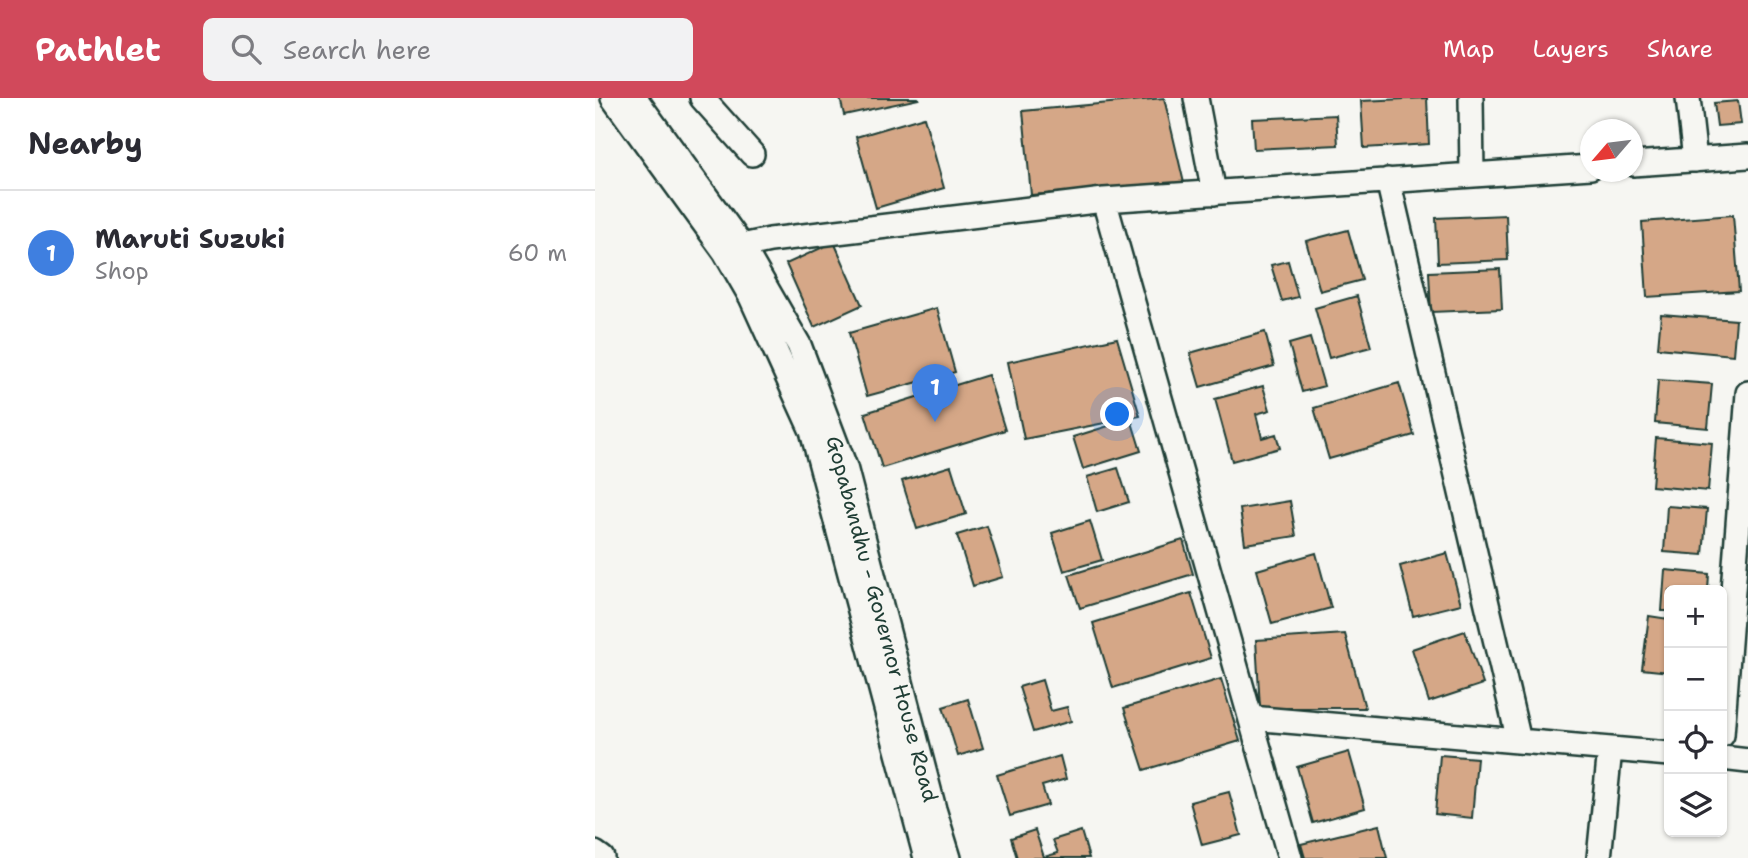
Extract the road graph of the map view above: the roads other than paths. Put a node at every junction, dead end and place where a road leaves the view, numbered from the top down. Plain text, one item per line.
1 (613, 98) edge
2 (635, 98) edge
3 (702, 98) edge
4 (1196, 98) edge
5 (1471, 98) edge
6 (1688, 98) edge
7 (752, 154) dead end
8 (1748, 156) edge
9 (1695, 160) junction
10 (1643, 163) edge
11 (1580, 168) edge
12 (1472, 175) junction
13 (1388, 180) junction
14 (1214, 193) junction
15 (1104, 200) junction
16 (742, 246) junction
17 (1748, 393) edge
18 (1724, 711) edge
19 (1251, 718) junction
20 (1519, 741) junction
21 (1610, 749) junction
22 (1664, 754) edge
23 (1727, 759) edge
24 (1748, 761) edge
25 (595, 853) edge
26 (602, 858) edge
27 (926, 858) edge
28 (949, 858) edge
29 (1290, 858) edge
30 (1599, 858) edge

1 - 27 street, Gopabandhu - Governor House Road
2 - 16 street, Gopabandhu - Governor House Road
3 - 7 street
4 - 14 street
5 - 12 street
6 - 9 street
8 - 9 street
9 - 10 street
11 - 12 street
12 - 13 street
13 - 14 street
13 - 20 street
14 - 15 street
15 - 16 street
15 - 19 street
16 - 28 street, Gopabandhu - Governor House Road
17 - 18 street
19 - 20 street
19 - 29 street
20 - 21 street
21 - 22 street
21 - 30 street
23 - 24 street
25 - 26 street

